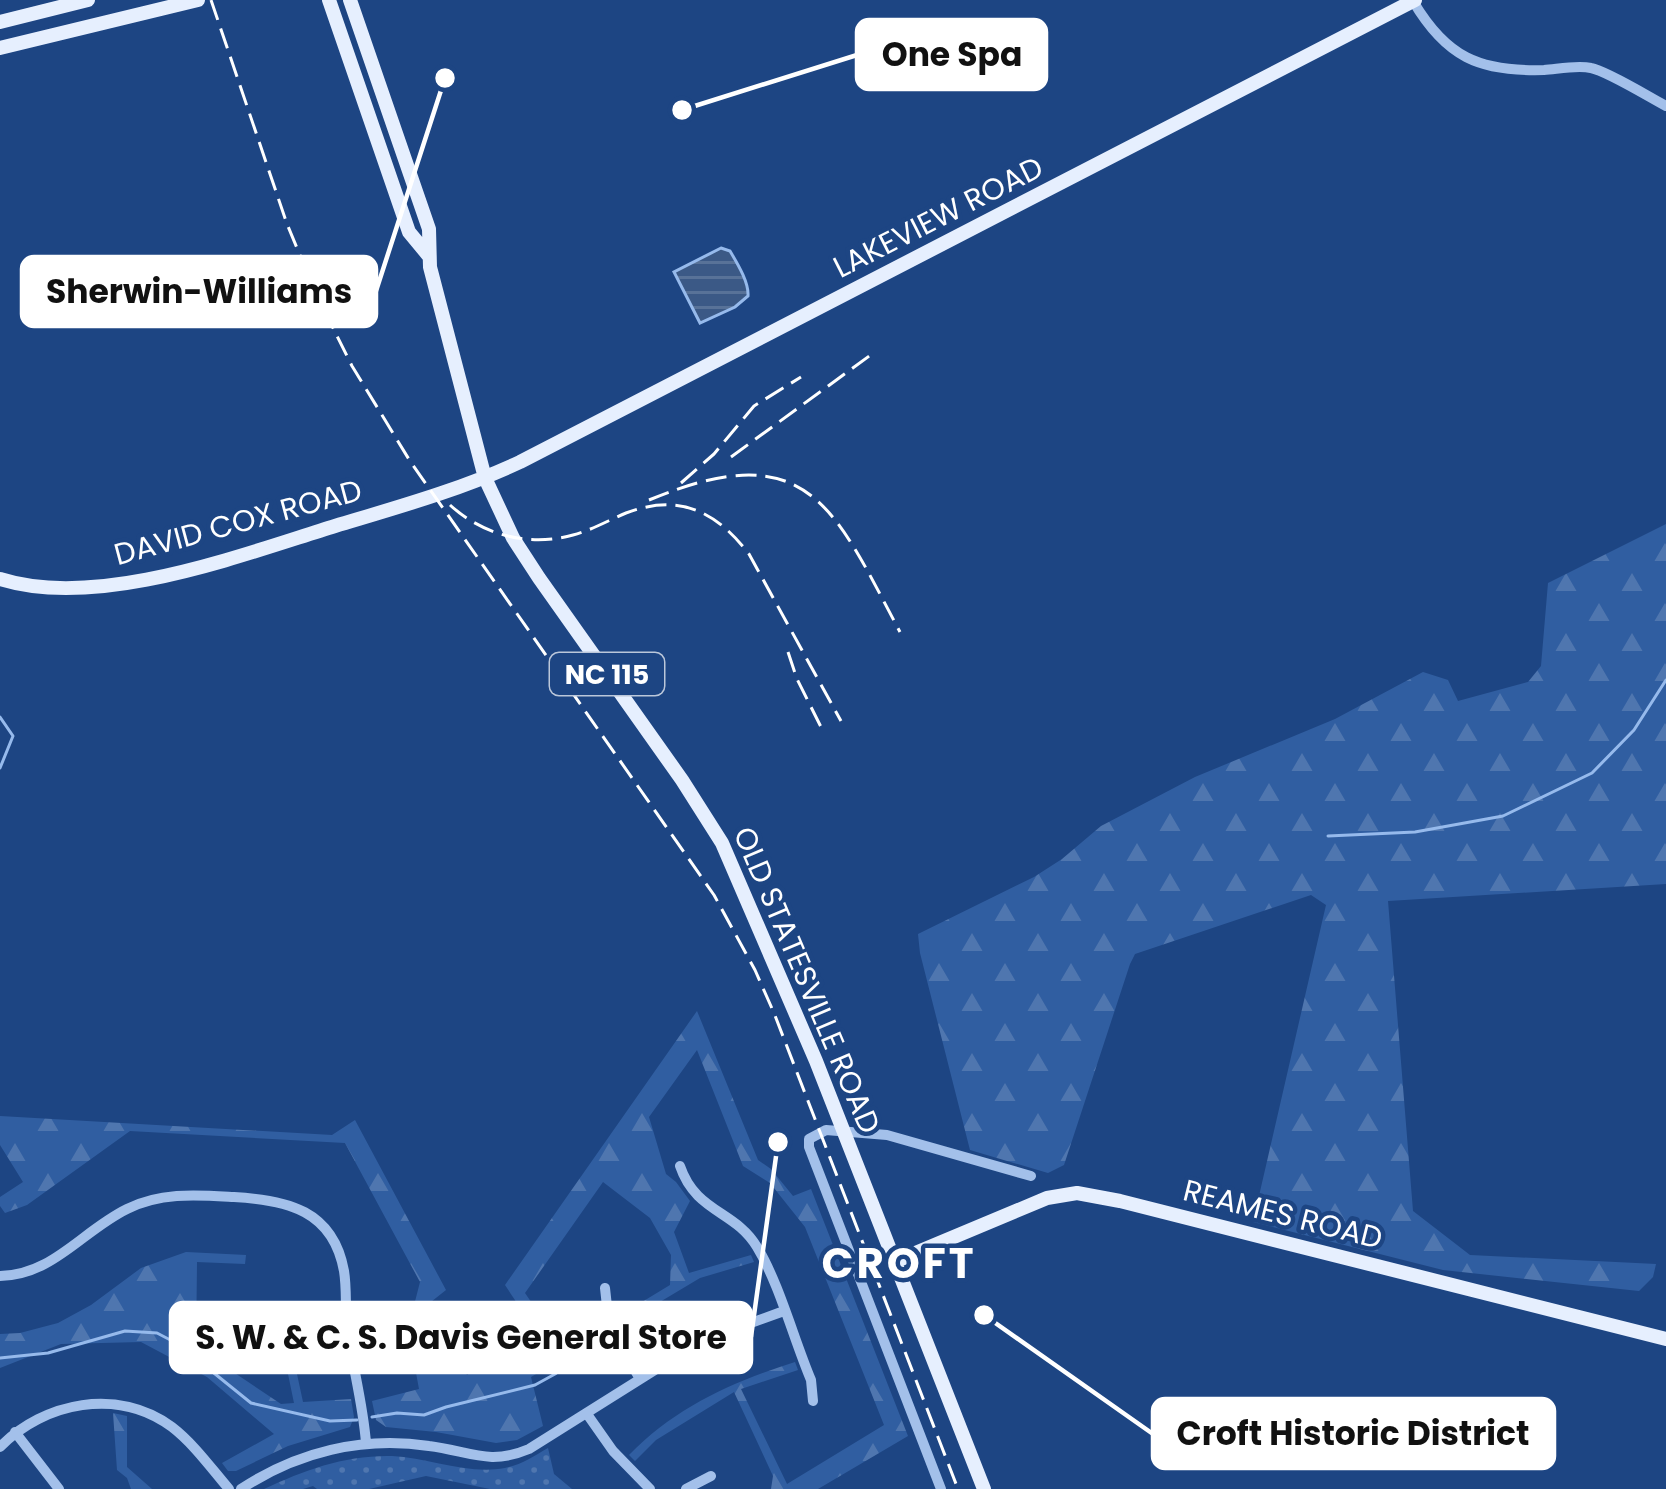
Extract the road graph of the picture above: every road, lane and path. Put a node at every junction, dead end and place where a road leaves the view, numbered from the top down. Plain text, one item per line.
1 (88, 0) edge
2 (198, 0) edge
3 (329, 0) edge
4 (350, 0) edge
5 (1414, 1) edge
6 (0, 22) edge
7 (0, 48) edge
8 (357, 80) junction
9 (1666, 106) edge
10 (428, 249) junction
11 (485, 478) junction
12 (0, 579) edge
13 (842, 1131) junction
14 (680, 1166) dead end
15 (1031, 1177) dead end
16 (894, 1262) junction
17 (0, 1276) edge
18 (605, 1288) dead end
19 (784, 1311) junction
20 (277, 1326) dead end
21 (347, 1327) junction
22 (1666, 1339) edge
23 (640, 1379) junction
24 (814, 1401) dead end
25 (586, 1414) junction
26 (15, 1432) junction
27 (366, 1443) junction
28 (0, 1447) edge
29 (711, 1476) dead end
30 (59, 1489) edge
31 (230, 1489) edge
32 (241, 1489) edge
33 (650, 1489) edge
34 (686, 1489) edge
35 (941, 1489) edge
36 (985, 1489) edge

1 - 6 main road
2 - 7 main road
3 - 8 main road, OLD STATESVILLE ROAD / NC 115
4 - 10 main road, OLD STATESVILLE ROAD / NC 115
5 - 9 street
5 - 11 main road, LAKEVIEW ROAD
8 - 10 main road
8 - 10 main road, OLD STATESVILLE ROAD / NC 115
10 - 11 main road, OLD STATESVILLE ROAD / NC 115
11 - 12 main road, DAVID COX ROAD
11 - 13 main road, OLD STATESVILLE ROAD / NC 115
13 - 15 street
13 - 16 main road, OLD STATESVILLE ROAD / NC 115
13 - 35 street
14 - 19 street
16 - 22 main road, REAMES ROAD
16 - 36 main road, OLD STATESVILLE ROAD / NC 115
17 - 21 street
18 - 23 street
19 - 23 street
19 - 24 street
20 - 21 street
21 - 27 street
23 - 25 street
25 - 27 street
25 - 33 street
26 - 28 street
26 - 30 street
26 - 31 street
27 - 32 street
29 - 34 street

